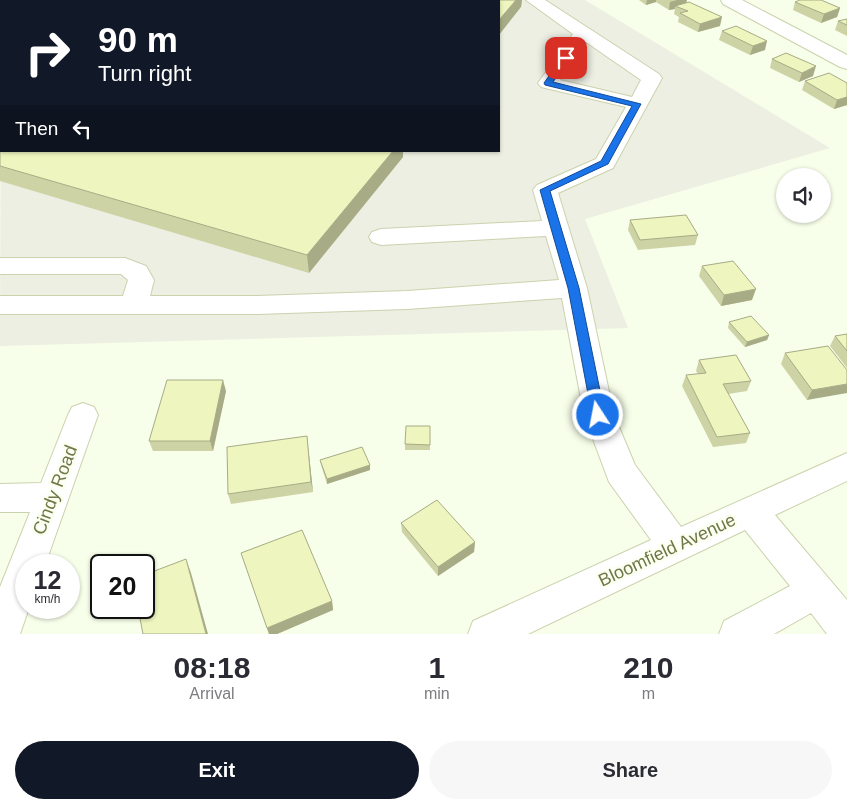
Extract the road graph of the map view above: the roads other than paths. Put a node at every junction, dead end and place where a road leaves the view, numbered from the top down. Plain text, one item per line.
1 (534, 0) edge
2 (729, 0) edge
3 (584, 32) junction
4 (847, 63) edge
5 (637, 104) junction
6 (556, 228) junction
7 (381, 237) dead end
8 (0, 266) edge
9 (574, 288) junction
10 (0, 305) edge
11 (134, 305) junction
12 (83, 415) dead end
13 (846, 467) edge
14 (52, 497) junction
15 (0, 498) edge
16 (751, 511) junction
17 (674, 546) junction
18 (31, 554) edge
19 (816, 591) junction
20 (15, 596) edge
21 (847, 629) edge
22 (1, 634) edge
23 (488, 634) edge
24 (738, 634) edge

1 - 3 street
2 - 4 street
3 - 5 street
3 - 5 street
5 - 6 street
6 - 7 street
6 - 9 street
8 - 11 street
9 - 11 street
9 - 17 street
10 - 11 street
12 - 14 street, Cindy Road
13 - 16 street, Bloomfield Avenue
14 - 15 street
14 - 18 street, Cindy Road
16 - 17 street, Bloomfield Avenue
16 - 19 street
17 - 23 street, Bloomfield Avenue
19 - 21 street
19 - 24 street
20 - 22 street, Cindy Road

